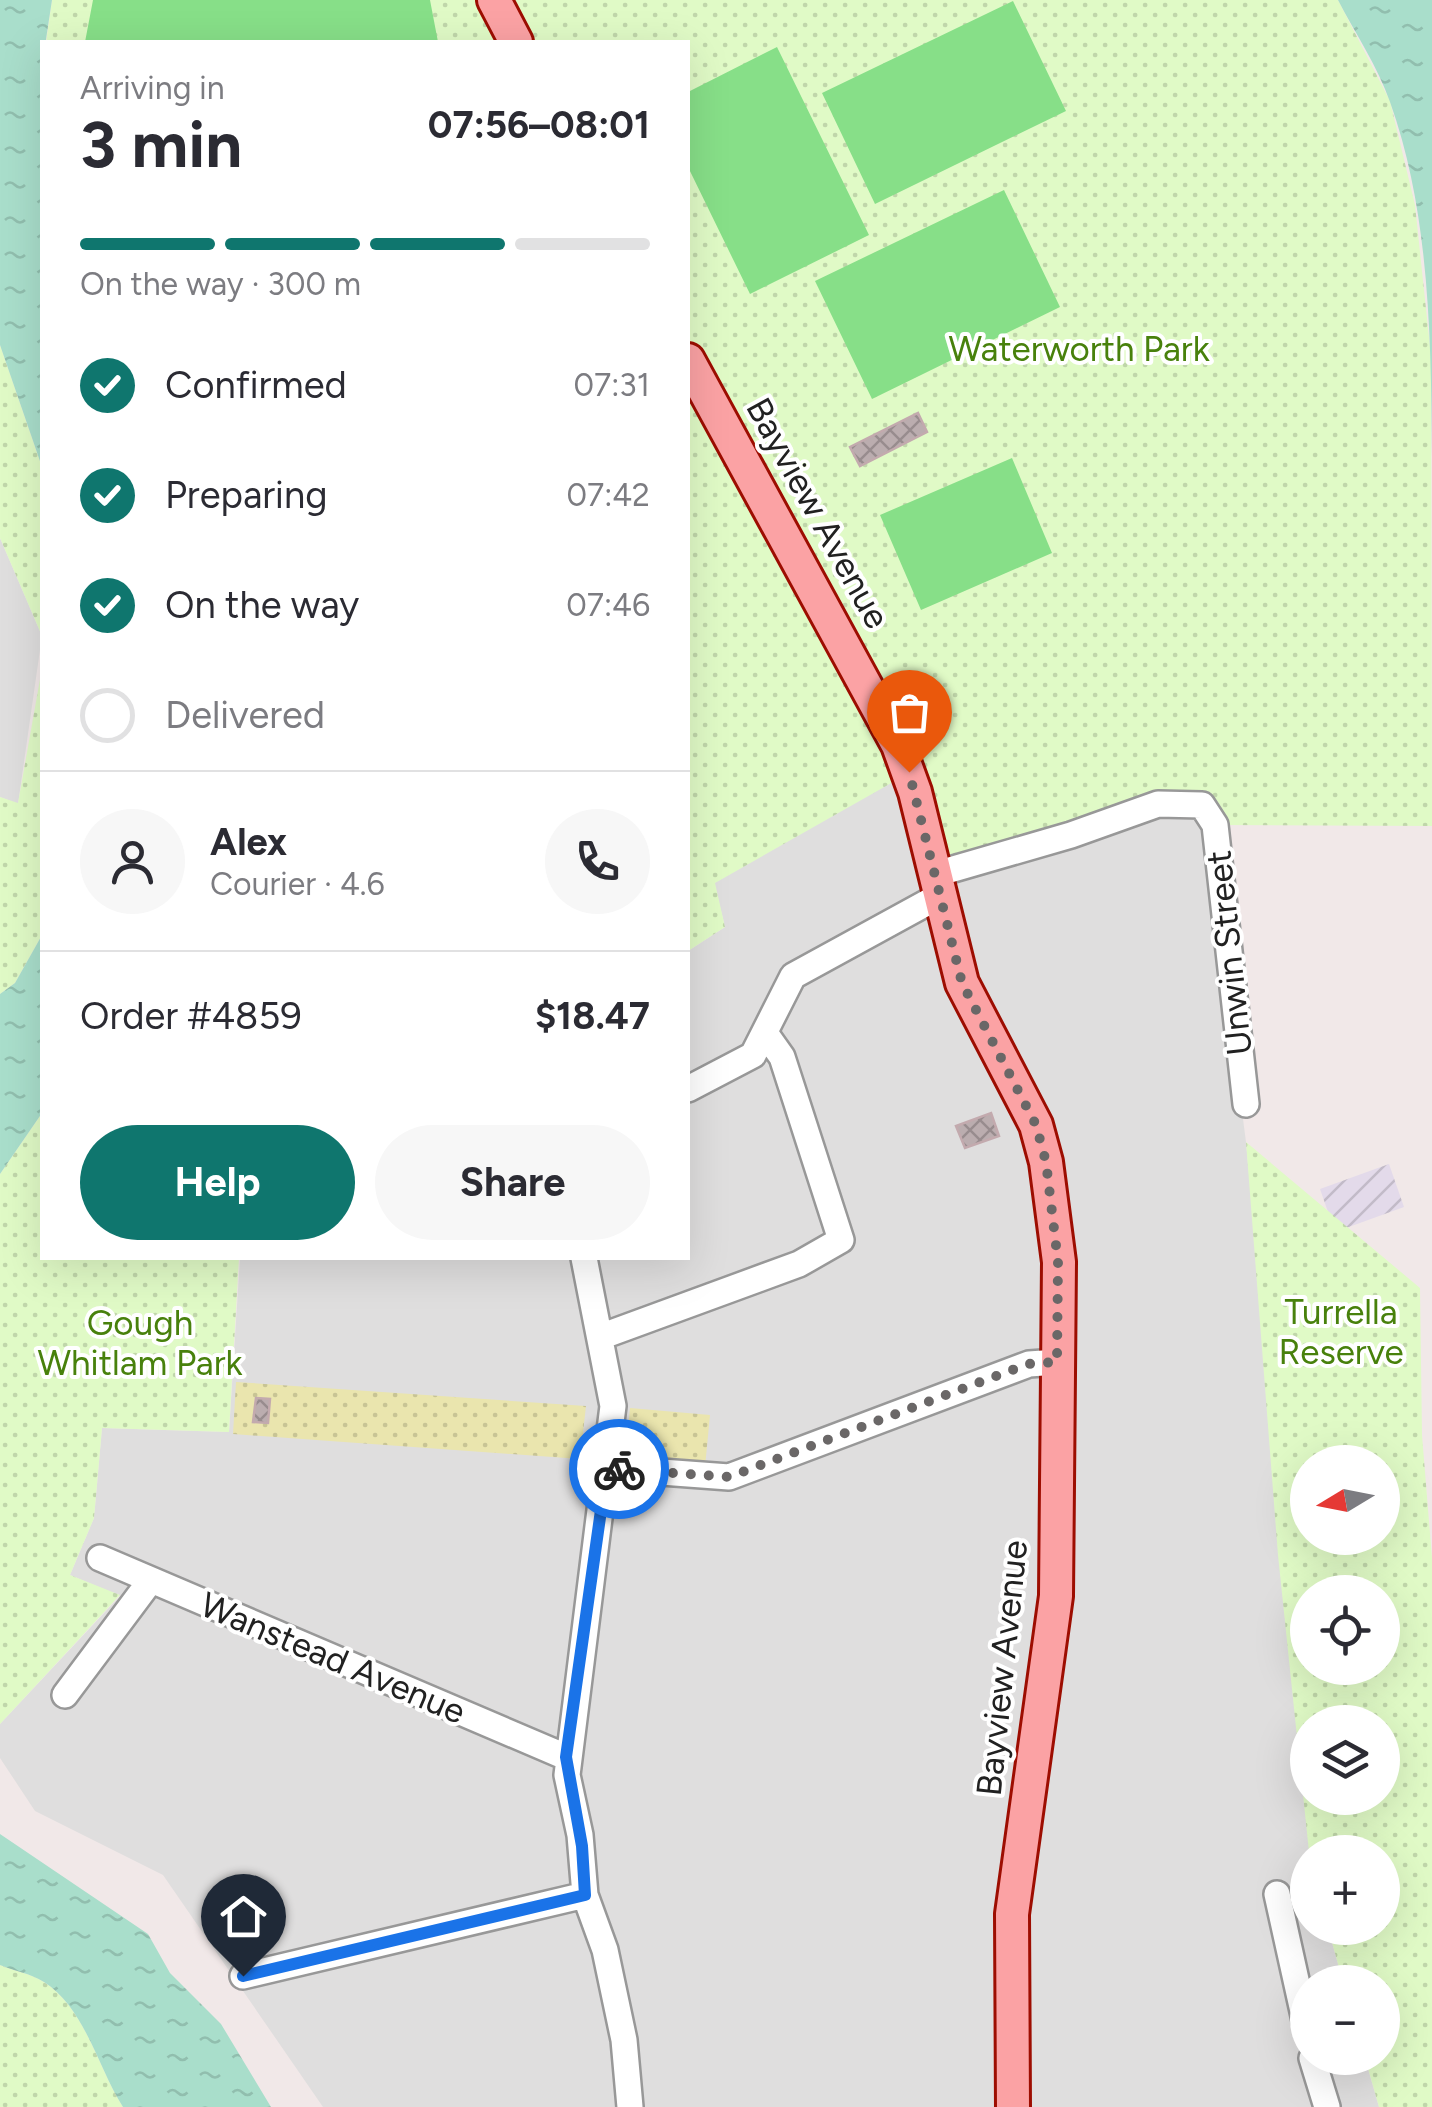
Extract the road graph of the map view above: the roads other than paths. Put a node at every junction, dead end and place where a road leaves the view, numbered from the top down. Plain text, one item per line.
1 (494, 0) edge
2 (515, 40) edge
3 (690, 364) edge
4 (939, 884) junction
5 (765, 1032) junction
6 (690, 1088) edge
7 (1246, 1104) dead end
8 (584, 1260) edge
9 (600, 1337) junction
10 (1057, 1362) junction
11 (607, 1468) junction
12 (100, 1558) dead end
13 (151, 1580) junction
14 (65, 1695) dead end
15 (566, 1757) junction
16 (1277, 1894) dead end
17 (585, 1895) junction
18 (1293, 1965) edge
19 (243, 1976) dead end
20 (1317, 2075) edge
21 (630, 2107) edge
22 (1014, 2107) edge
23 (1327, 2107) edge

1 - 2 main road
3 - 4 main road, Bayview Avenue
4 - 5 street
4 - 7 street, Unwin Street
4 - 10 main road, Bayview Avenue
5 - 6 street
5 - 9 street
8 - 9 street
9 - 11 street
10 - 11 street
10 - 22 main road, Bayview Avenue
11 - 15 street
12 - 13 street, Wanstead Avenue
13 - 14 street
13 - 15 street, Wanstead Avenue
15 - 17 street
16 - 18 street
17 - 19 street
17 - 21 street
20 - 23 street

